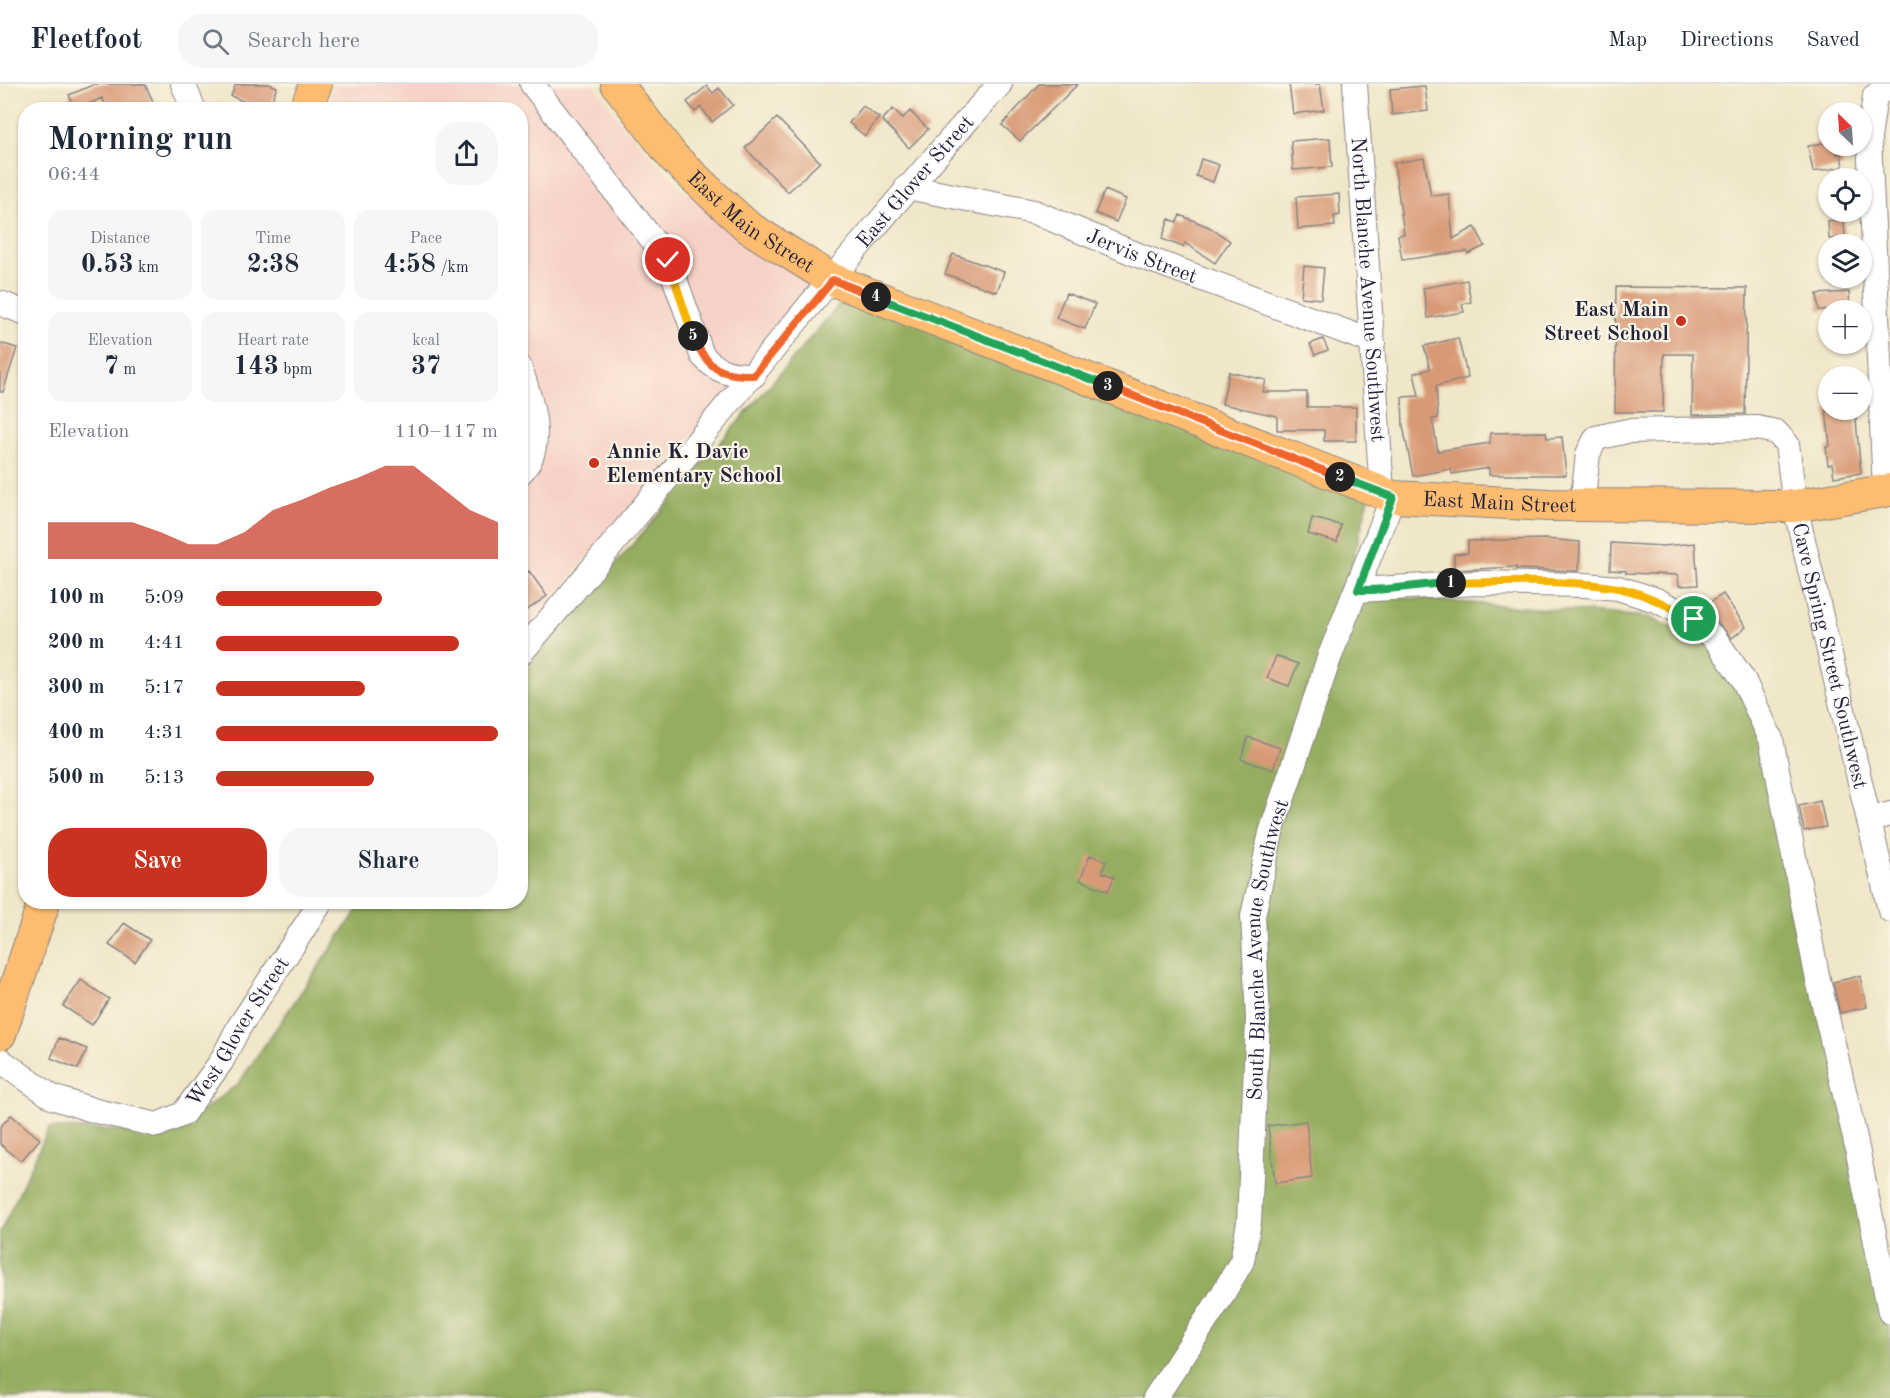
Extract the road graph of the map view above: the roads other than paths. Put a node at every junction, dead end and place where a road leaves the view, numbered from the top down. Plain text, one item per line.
1 (183, 84) edge
2 (316, 84) edge
3 (532, 84) edge
4 (617, 84) edge
5 (1000, 84) edge
6 (1355, 84) edge
7 (1890, 85) edge
8 (191, 102) edge
9 (308, 102) edge
10 (907, 187) junction
11 (833, 280) junction
12 (0, 303) edge
13 (18, 310) edge
14 (1373, 342) junction
15 (754, 375) junction
16 (528, 394) edge
17 (528, 461) edge
18 (1888, 491) edge
19 (1388, 495) junction
20 (1582, 506) junction
21 (1795, 506) junction
22 (1358, 590) junction
23 (528, 644) edge
24 (1879, 817) edge
25 (42, 909) edge
26 (316, 909) edge
27 (1890, 910) edge
28 (0, 1034) edge
29 (0, 1060) edge
30 (1890, 1312) edge
31 (1155, 1398) edge

1 - 8 street
2 - 9 main road
3 - 15 street
4 - 11 main road, East Main Street
5 - 10 street, East Glover Street
6 - 14 street, North Blanche Avenue Southwest
7 - 18 street
10 - 11 street, East Glover Street
10 - 14 street, Jervis Street
11 - 15 street
11 - 19 main road, East Main Street
12 - 13 street
14 - 19 street, North Blanche Avenue Southwest
15 - 23 street
16 - 17 street
18 - 21 main road, East Main Street
19 - 20 main road, East Main Street
19 - 22 street, South Blanche Avenue Southwest
20 - 21 main road, East Main Street
20 - 21 street, Cave Spring Street Southwest
21 - 24 street, Cave Spring Street Southwest
22 - 30 street
22 - 31 street, South Blanche Avenue Southwest
24 - 27 street, Cave Spring Street Southwest
25 - 28 main road
26 - 29 street, West Glover Street

